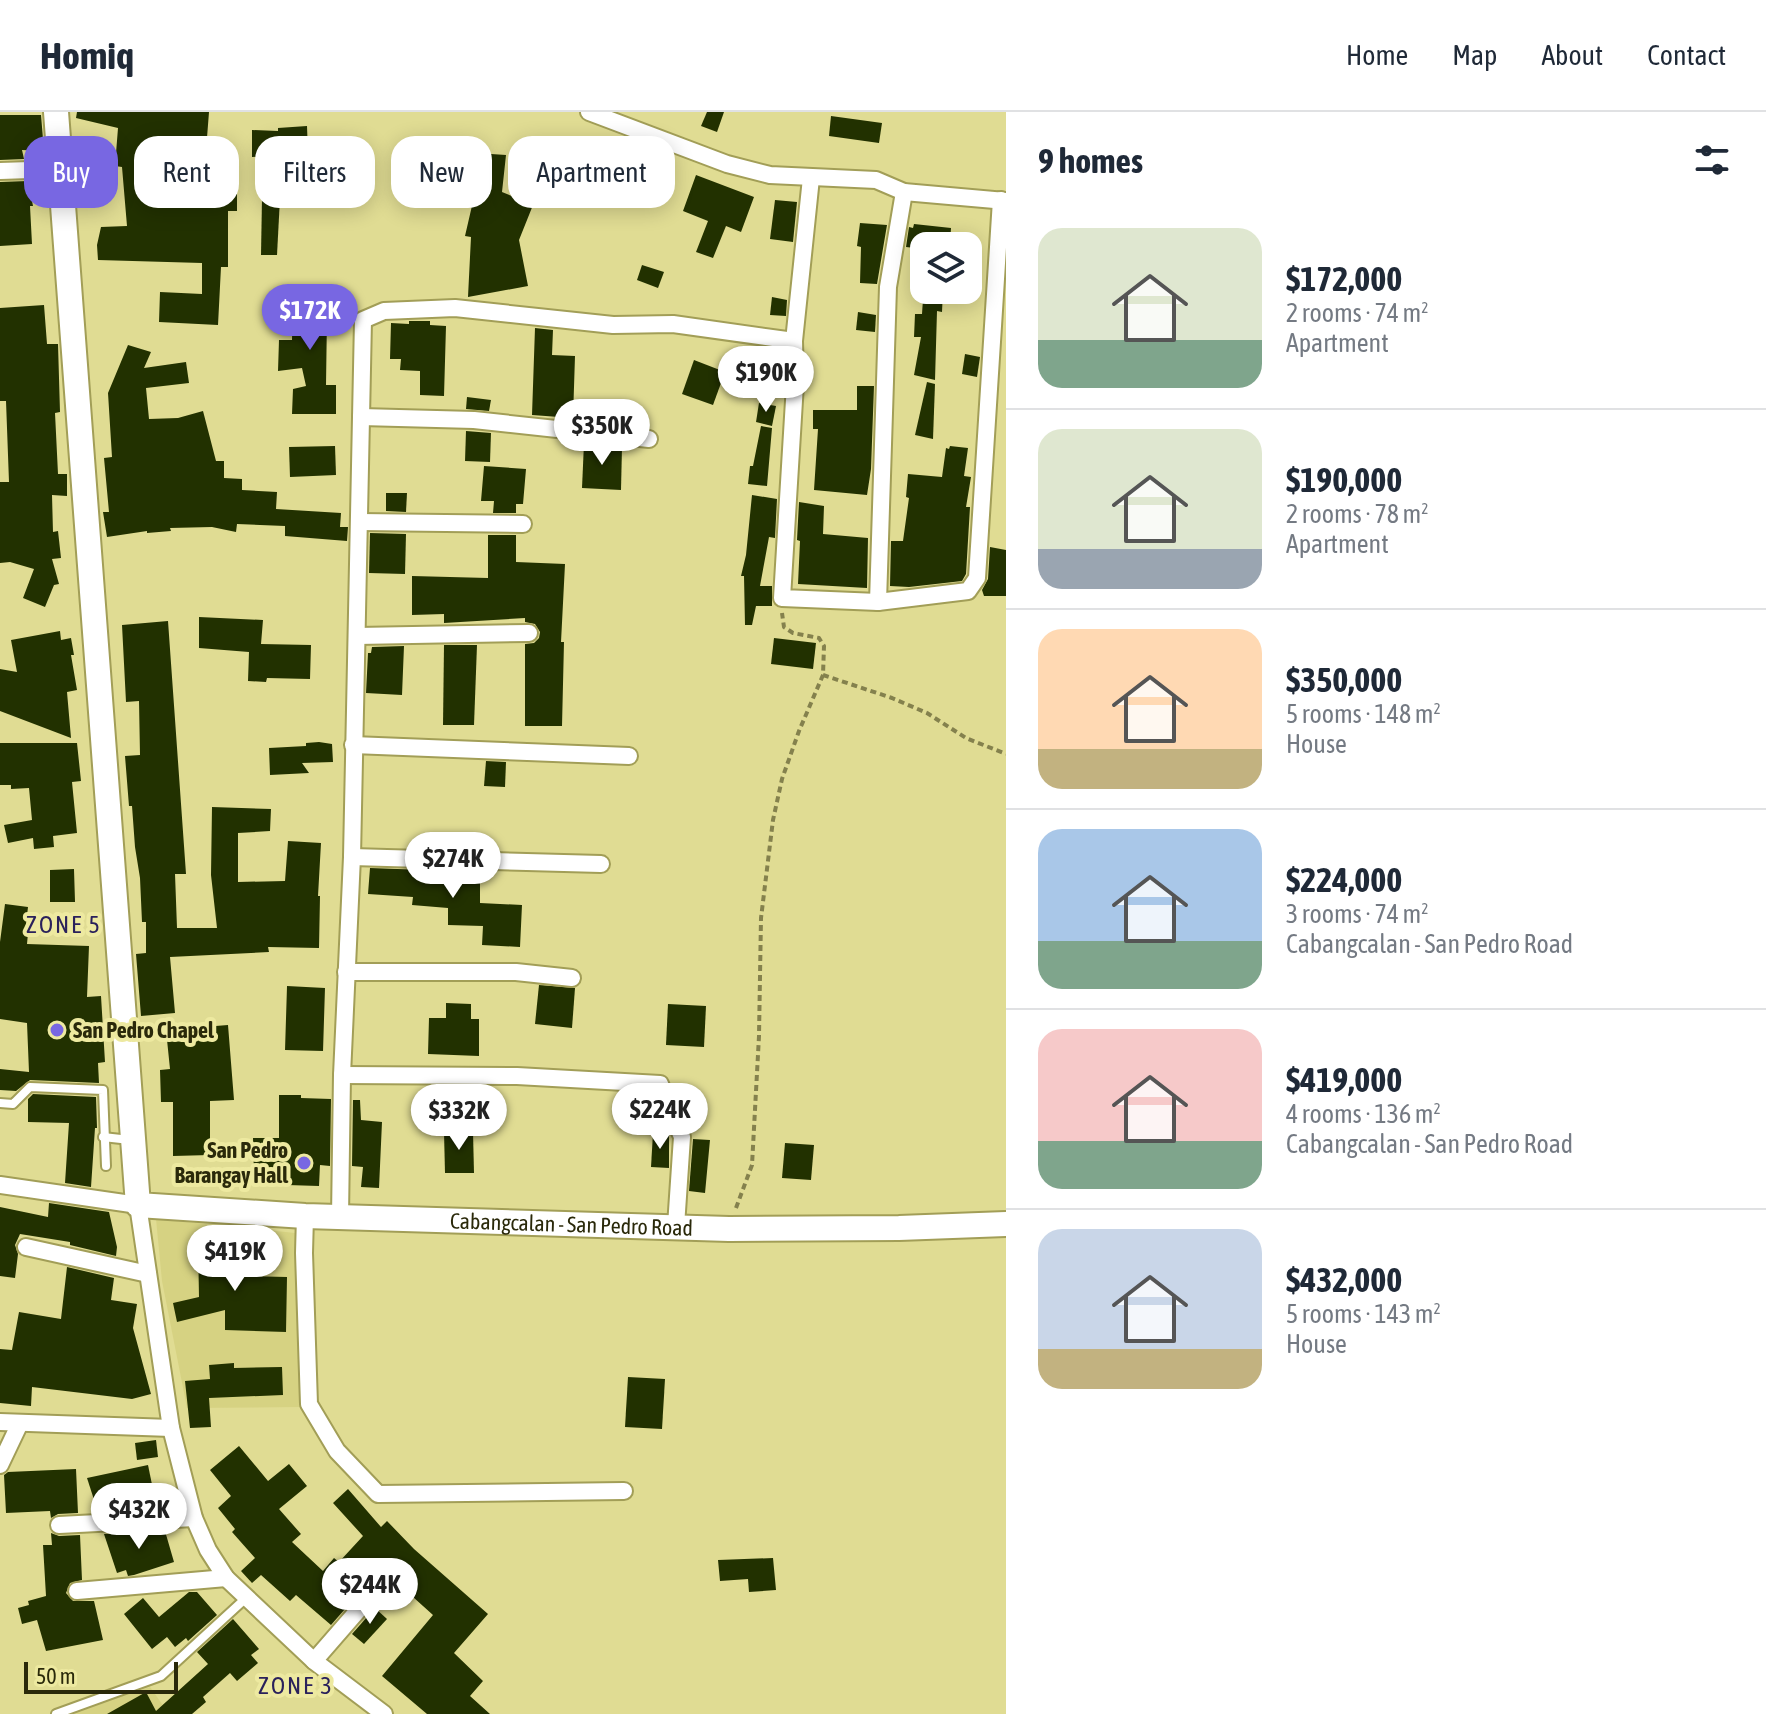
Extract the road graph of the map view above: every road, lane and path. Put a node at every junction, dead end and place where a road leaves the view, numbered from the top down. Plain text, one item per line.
1 (56, 112) edge
2 (589, 112) edge
3 (58, 136) edge
4 (24, 170) edge
5 (0, 171) edge
6 (811, 178) junction
7 (904, 192) junction
8 (1004, 200) edge
9 (63, 208) edge
10 (794, 341) junction
11 (361, 417) junction
12 (649, 439) dead end
13 (359, 522) junction
14 (523, 524) dead end
15 (782, 598) junction
16 (878, 602) junction
17 (529, 633) dead end
18 (357, 636) junction
19 (823, 675) junction
20 (353, 745) junction
21 (1006, 754) edge
22 (629, 756) dead end
23 (352, 857) junction
24 (601, 864) dead end
25 (346, 972) junction
26 (572, 978) dead end
27 (342, 1075) junction
28 (0, 1103) edge
29 (103, 1137) junction
30 (133, 1140) junction
31 (106, 1166) dead end
32 (0, 1185) edge
33 (138, 1205) junction
34 (305, 1216) junction
35 (340, 1217) junction
36 (1006, 1224) edge
37 (676, 1226) junction
38 (729, 1229) junction
39 (26, 1247) dead end
40 (148, 1274) junction
41 (0, 1422) edge
42 (20, 1423) junction
43 (171, 1428) junction
44 (0, 1465) edge
45 (624, 1491) dead end
46 (194, 1518) junction
47 (59, 1525) dead end
48 (226, 1578) junction
49 (77, 1591) dead end
50 (374, 1592) dead end
51 (246, 1598) junction
52 (314, 1661) junction
53 (56, 1714) edge
54 (384, 1714) edge

1 - 3 street
2 - 6 street
4 - 5 street
6 - 7 street
6 - 10 street
7 - 8 street
7 - 16 street
8 - 16 street
9 - 30 street
10 - 11 street
10 - 15 street
11 - 12 street
11 - 13 street
13 - 14 street
13 - 18 street
15 - 16 street
15 - 19 path
17 - 18 street
18 - 20 street
19 - 21 path
19 - 38 path
20 - 22 street
20 - 23 street
23 - 24 street
23 - 25 street
25 - 26 street
25 - 27 street
27 - 35 street
27 - 37 street
28 - 29 lane
29 - 30 lane
29 - 31 lane
30 - 33 street
32 - 33 street
33 - 34 street, Cabangcalan - San Pedro Road
33 - 40 street
34 - 35 street, Cabangcalan - San Pedro Road
34 - 45 street
35 - 37 street, Cabangcalan - San Pedro Road
36 - 38 street, Cabangcalan - San Pedro Road
37 - 38 street, Cabangcalan - San Pedro Road
39 - 40 street
40 - 43 street
41 - 42 street
42 - 43 street
42 - 44 street
43 - 46 street
46 - 47 street
46 - 48 street
48 - 49 street
48 - 51 street
50 - 52 street
51 - 52 street
51 - 53 lane
52 - 54 street

